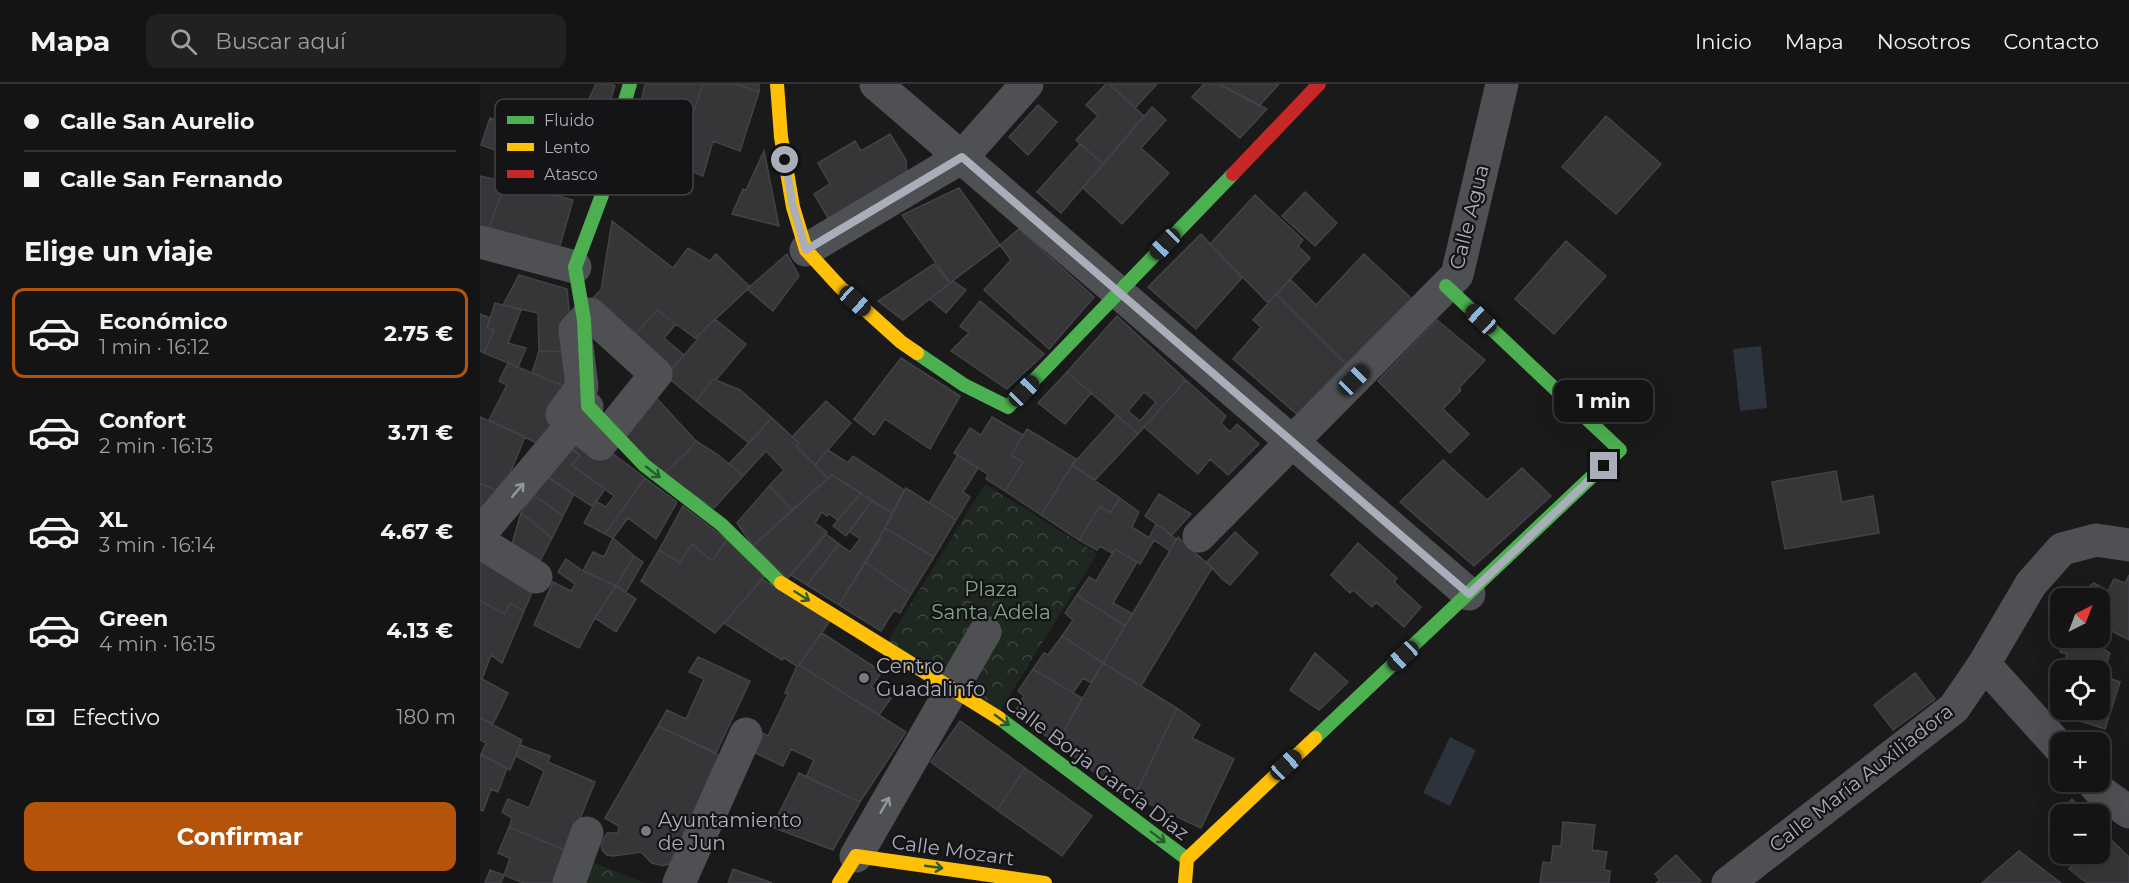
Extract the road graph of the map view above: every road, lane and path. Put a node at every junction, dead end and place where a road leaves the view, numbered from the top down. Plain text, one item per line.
1 (630, 84) edge
2 (777, 84) edge
3 (876, 84) edge
4 (1027, 84) edge
5 (1319, 84) edge
6 (1502, 84) edge
7 (626, 99) edge
8 (962, 157) junction
9 (602, 195) edge
10 (480, 242) edge
11 (806, 250) junction
12 (575, 267) junction
13 (1446, 286) junction
14 (1119, 293) junction
15 (584, 320) junction
16 (581, 414) junction
17 (611, 431) junction
18 (1292, 442) junction
19 (480, 534) edge
20 (1200, 536) dead end
21 (480, 542) edge
22 (2129, 545) edge
23 (536, 577) dead end
24 (1469, 594) junction
25 (985, 632) dead end
26 (1984, 664) junction
27 (953, 688) junction
28 (746, 734) dead end
29 (2050, 737) edge
30 (2102, 792) edge
31 (2129, 812) edge
32 (587, 833) dead end
33 (856, 856) junction
34 (1187, 859) junction
35 (569, 883) edge
36 (679, 883) edge
37 (839, 883) edge
38 (1045, 883) edge
39 (1185, 883) edge
40 (1728, 883) edge

1 - 7 street
2 - 11 street
3 - 8 street
4 - 8 street
5 - 14 street
6 - 13 street, Calle Agua
8 - 11 street
8 - 14 street
9 - 12 street
10 - 12 street
11 - 14 street
12 - 15 street
13 - 18 street, Calle Agua
13 - 24 street
14 - 18 street
15 - 16 street
15 - 17 street
16 - 17 street
19 -> 16 street
17 -> 27 street, Calle Borja García Díaz
18 - 20 street, Calle Agua
18 - 24 street
21 - 23 street
22 - 26 street, Calle María Auxiliadora
24 - 34 street
25 - 27 street
26 - 29 street
26 - 40 street, Calle María Auxiliadora
33 -> 27 street
27 -> 34 street, Calle Borja García Díaz
28 - 36 street
30 - 31 street
32 - 35 street
33 - 37 street
33 -> 38 street, Calle Mozart
34 - 39 street

